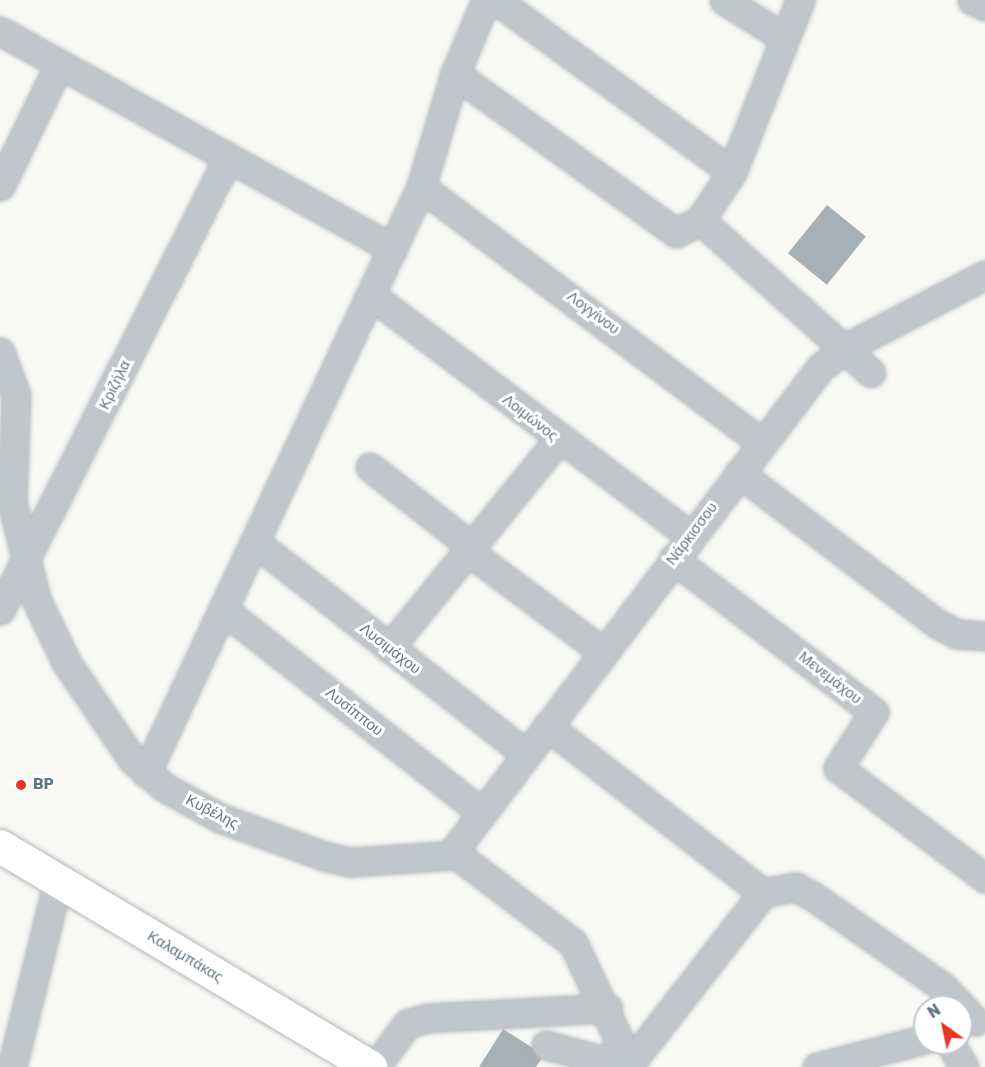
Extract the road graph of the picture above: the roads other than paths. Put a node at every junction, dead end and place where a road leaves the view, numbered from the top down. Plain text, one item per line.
1 (486, 0) edge
2 (496, 0) edge
3 (724, 0) edge
4 (800, 0) edge
5 (972, 0) edge
6 (985, 6) edge
7 (0, 31) edge
8 (783, 37) junction
9 (59, 65) junction
10 (455, 74) junction
11 (228, 158) junction
12 (732, 172) junction
13 (0, 186) edge
14 (421, 187) junction
15 (700, 220) junction
16 (393, 249) junction
17 (985, 275) edge
18 (372, 296) junction
19 (847, 346) junction
20 (1, 355) edge
21 (871, 373) dead end
22 (558, 440) junction
23 (762, 443) junction
24 (370, 467) dead end
25 (738, 473) junction
26 (691, 536) junction
27 (256, 543) junction
28 (470, 549) junction
29 (673, 559) junction
30 (26, 567) junction
31 (0, 610) edge
32 (226, 612) junction
33 (985, 636) edge
34 (389, 648) junction
35 (603, 652) junction
36 (547, 726) junction
37 (526, 754) junction
38 (146, 774) junction
39 (482, 813) junction
40 (0, 846) edge
41 (452, 853) junction
42 (985, 878) edge
43 (57, 882) junction
44 (763, 893) junction
45 (608, 1008) junction
46 (974, 1022) edge
47 (913, 1043) edge
48 (546, 1045) dead end
49 (632, 1063) edge
50 (860, 1063) edge
51 (12, 1067) edge
52 (370, 1067) edge
53 (375, 1067) edge
54 (818, 1067) edge

1 - 10 street
2 - 12 street
3 - 8 street
4 - 8 street
5 - 6 street
7 - 9 street
8 - 12 street
9 - 11 street
9 - 13 street
10 - 14 street
10 - 15 street
11 - 16 street
11 - 30 street, Κριζήλα
12 - 15 street
14 - 16 street
14 - 23 street, Λογγίνου
15 - 19 street
16 - 18 street
17 - 19 street, Νάρκισσου
18 - 22 street, Λοιμώνος
18 - 27 street
19 - 21 street
19 - 23 street, Νάρκισσου
20 - 30 street, Κυβέλης
22 - 26 street, Λοιμώνος
22 - 28 street
23 - 25 street, Νάρκισσου
24 - 28 street
25 - 26 street, Νάρκισσου
25 - 33 street
26 - 29 street, Νάρκισσου
27 - 32 street
27 - 34 street, Λυσιμάχου
28 - 34 street
28 - 35 street
29 - 35 street, Νάρκισσου
29 - 42 street, Μενεμάχου
30 - 31 street, Κριζήλα
30 - 38 street, Κυβέλης
32 - 38 street
32 - 39 street, Λυσίππου
34 - 37 street, Λυσιμάχου
35 - 36 street, Νάρκισσου
36 - 37 street, Νάρκισσου
36 - 44 street
37 - 39 street, Νάρκισσου
38 - 41 street, Κυβέλης
39 - 41 street, Νάρκισσου
40 - 43 main road, Καλαμπάκας
41 - 45 street
43 - 51 street
43 - 52 main road, Καλαμπάκας
44 - 46 street
44 - 49 street
45 - 49 street
45 - 53 street
47 - 50 street
48 - 49 street
50 - 54 street

